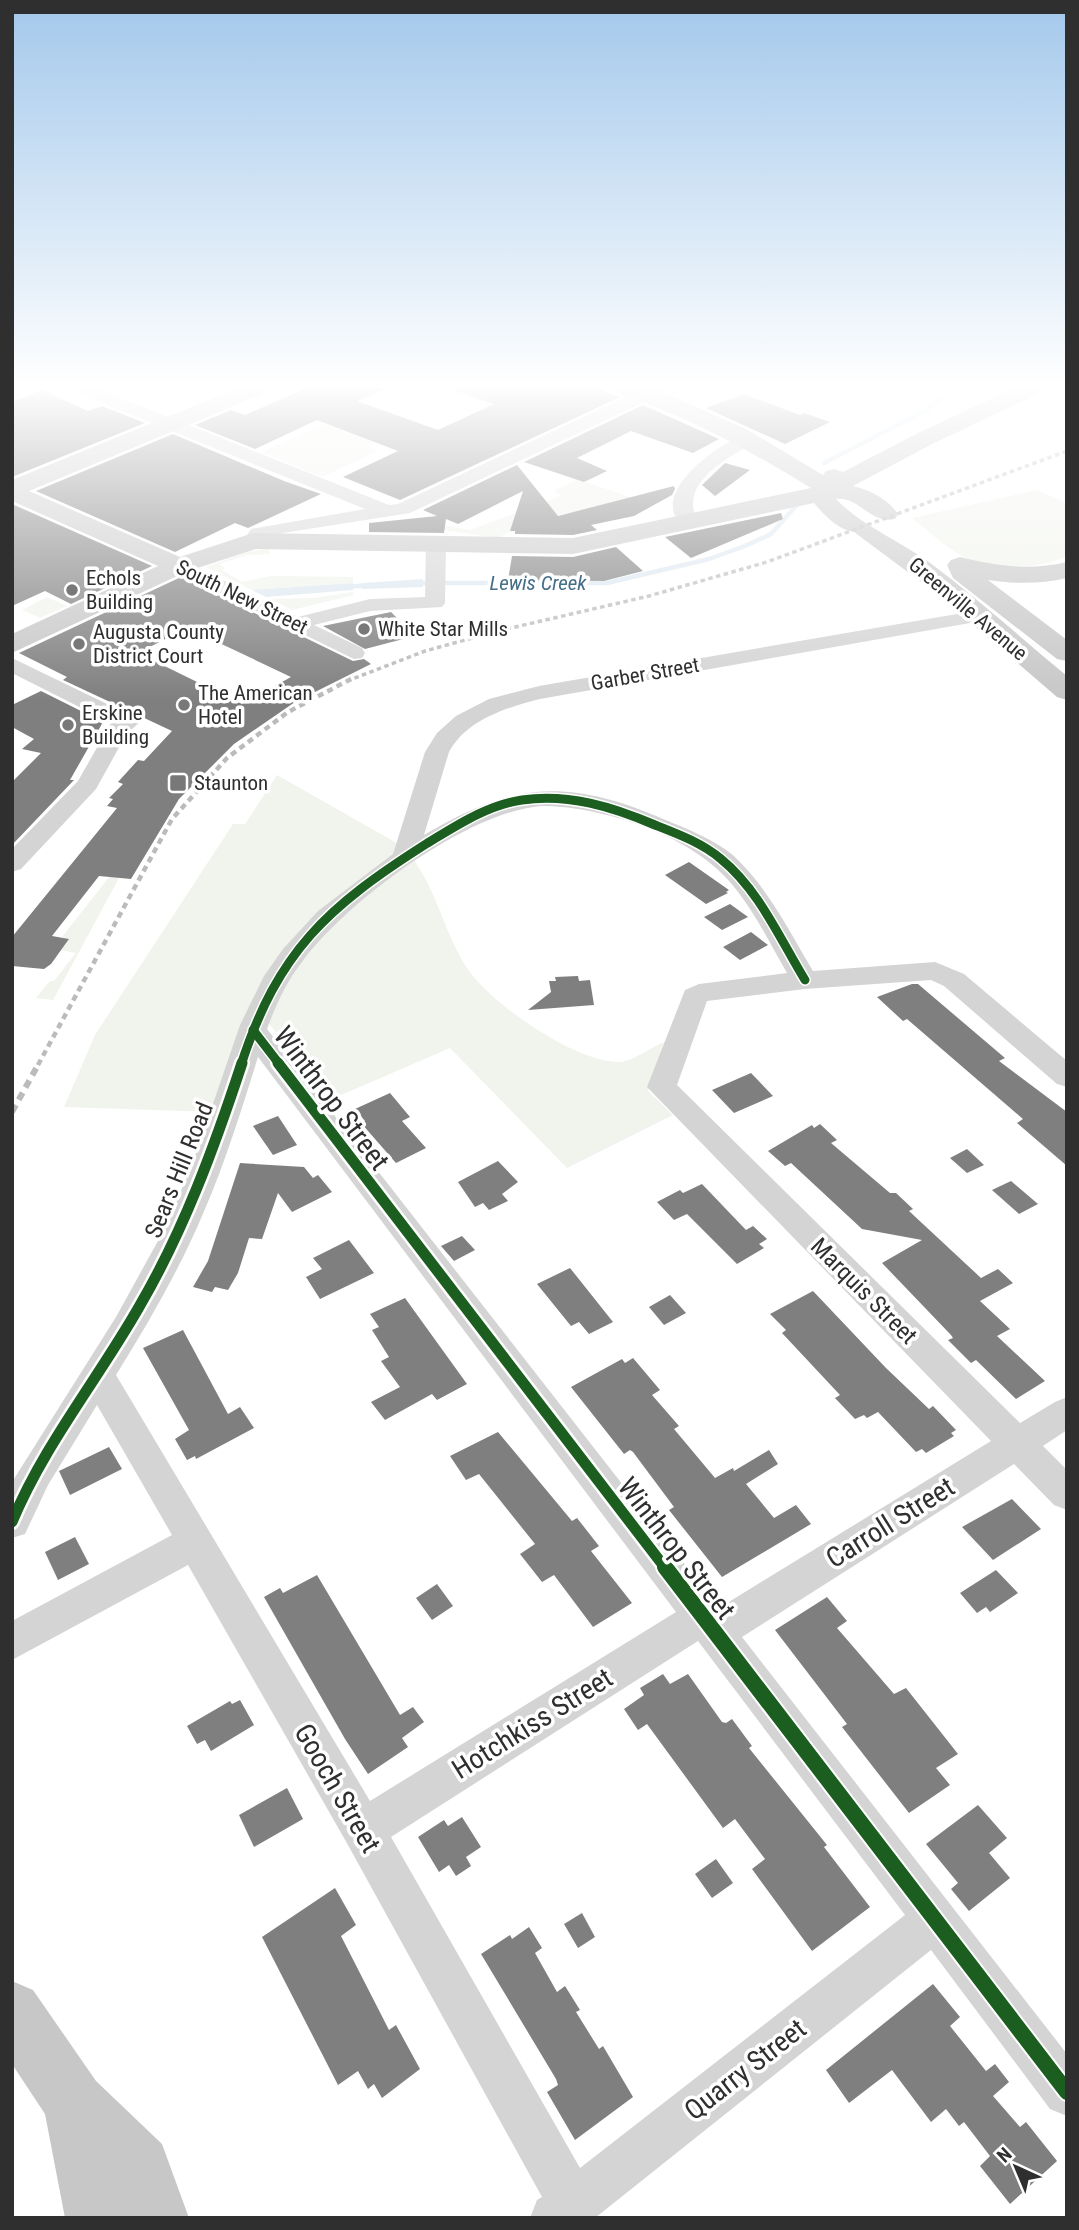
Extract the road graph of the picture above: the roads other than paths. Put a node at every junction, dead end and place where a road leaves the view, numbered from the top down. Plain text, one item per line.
1 (14, 492) edge
2 (337, 492) edge
3 (437, 492) edge
4 (687, 492) edge
5 (822, 492) edge
6 (828, 492) edge
7 (846, 492) edge
8 (747, 510) junction
9 (389, 513) junction
10 (689, 523) junction
11 (859, 529) junction
12 (253, 541) junction
13 (436, 544) junction
14 (936, 554) junction
15 (179, 566) junction
16 (1062, 588) edge
17 (989, 607) junction
18 (298, 623) junction
19 (12, 645) edge
20 (354, 653) dead end
21 (1067, 653) edge
22 (12, 664) edge
23 (1067, 691) edge
24 (405, 857) junction
25 (12, 864) edge
26 (805, 980) junction
27 (253, 1030) junction
28 (1067, 1077) edge
29 (99, 1375) junction
30 (1067, 1412) edge
31 (1015, 1442) junction
32 (1067, 1494) edge
33 (12, 1522) edge
34 (196, 1541) junction
35 (708, 1625) junction
36 (12, 1642) edge
37 (363, 1830) junction
38 (934, 1920) junction
39 (12, 2011) edge
40 (1067, 2092) edge
41 (74, 2103) junction
42 (564, 2211) edge
43 (97, 2218) edge
44 (157, 2218) edge

1 - 15 main road, South New Street
2 - 9 street
3 - 9 street
4 - 10 street
5 - 8 main road
6 - 11 main road, Greenville Avenue
7 - 14 main road, Greenville Avenue
8 - 10 main road
8 - 11 main road
9 - 12 street
10 - 13 main road
11 - 17 main road, Greenville Avenue
12 - 13 main road
12 - 15 main road
13 - 18 street
14 - 16 main road
14 - 17 main road, Greenville Avenue
15 - 18 street, South New Street
15 - 19 main road
16 - 17 main road
16 - 21 main road
17 - 21 main road, Greenville Avenue
17 - 23 main road, Greenville Avenue
17 - 24 street, Garber Street
18 - 20 street, South New Street
22 - 25 street
24 - 26 street, Sears Hill Road
24 - 27 street, Sears Hill Road
26 - 28 street
26 - 31 street, Marquis Street
27 - 29 street, Sears Hill Road
27 - 35 street, Winthrop Street
29 - 33 street, Sears Hill Road
29 - 34 street, Gooch Street
30 - 31 street, Carroll Street
31 - 32 street, Marquis Street
31 - 35 street, Carroll Street
34 - 36 street
34 - 37 street, Gooch Street
35 - 37 street, Hotchkiss Street
35 - 38 street, Winthrop Street
37 - 42 street, Gooch Street
38 - 40 street, Winthrop Street
38 - 42 street, Quarry Street
39 - 41 main road
41 - 43 main road
41 - 44 main road

